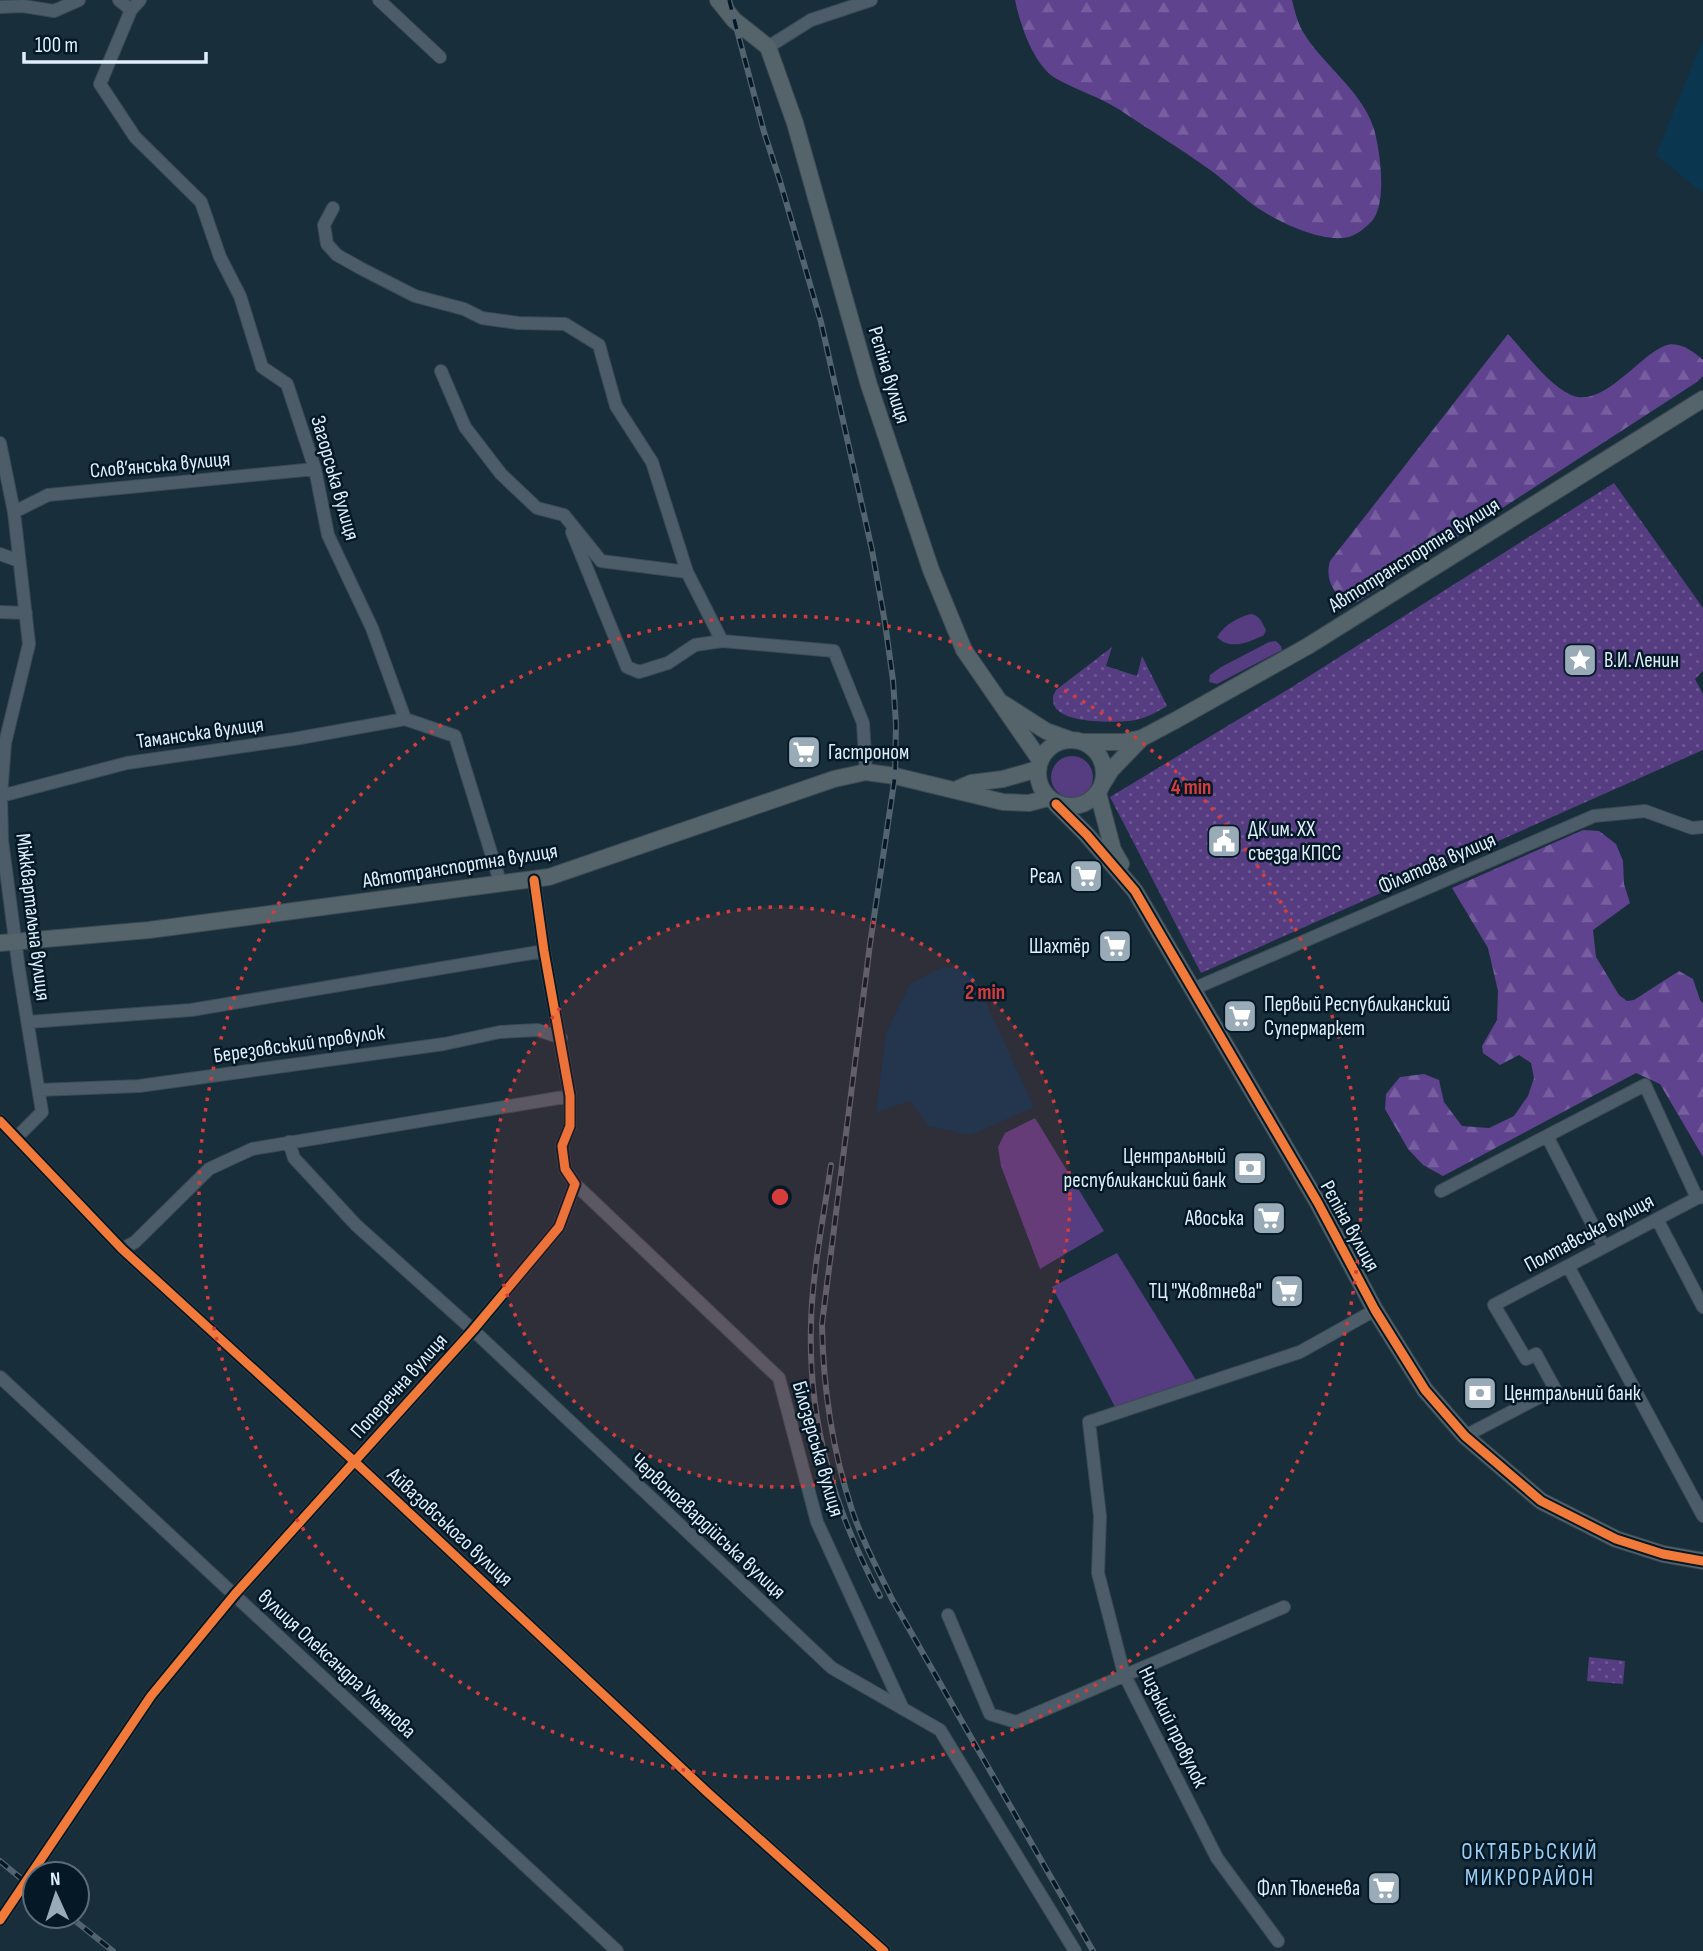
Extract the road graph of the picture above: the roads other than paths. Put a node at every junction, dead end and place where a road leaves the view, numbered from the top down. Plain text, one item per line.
1 (79, 0) edge
2 (119, 0) edge
3 (141, 0) edge
4 (379, 0) edge
5 (718, 0) edge
6 (871, 0) edge
7 (0, 7) edge
8 (131, 10) junction
9 (768, 47) junction
10 (440, 57) dead end
11 (333, 208) dead end
12 (440, 371) dead end
13 (1703, 398) edge
14 (0, 443) edge
15 (315, 469) junction
16 (14, 512) junction
17 (564, 515) junction
18 (0, 554) edge
19 (19, 561) junction
20 (687, 572) junction
21 (0, 612) edge
22 (26, 614) junction
23 (722, 642) junction
24 (995, 696) junction
25 (405, 719) junction
26 (1142, 738) junction
27 (1077, 741) junction
28 (2, 742) edge
29 (1039, 765) junction
30 (866, 772) junction
31 (1100, 788) junction
32 (953, 791) junction
33 (1, 796) edge
34 (1052, 801) junction
35 (1703, 827) edge
36 (1, 840) edge
37 (534, 880) junction
38 (501, 885) junction
39 (1135, 891) junction
40 (7, 943) edge
41 (544, 951) junction
42 (1193, 989) junction
43 (27, 1022) junction
44 (561, 1038) junction
45 (39, 1090) junction
46 (569, 1096) junction
47 (0, 1121) edge
48 (1547, 1136) junction
49 (16, 1138) junction
50 (289, 1142) junction
51 (575, 1184) junction
52 (1441, 1191) dead end
53 (1700, 1197) edge
54 (1657, 1219) junction
55 (1604, 1247) junction
56 (122, 1249) junction
57 (1568, 1266) junction
58 (1703, 1307) edge
59 (1375, 1310) junction
60 (473, 1330) junction
61 (0, 1377) edge
62 (1465, 1436) junction
63 (355, 1462) junction
64 (1703, 1516) edge
65 (1703, 1561) edge
66 (235, 1594) junction
67 (1284, 1608) dead end
68 (948, 1615) dead end
69 (1125, 1675) junction
70 (904, 1709) junction
71 (0, 1920) edge
72 (1278, 1941) dead end
73 (617, 1951) edge
74 (884, 1951) edge
75 (1075, 1951) edge

1 - 7 street
2 - 8 street
3 - 8 street
4 - 10 street
5 - 9 main road
6 - 9 street
8 - 15 street, Загорська вулиця
9 - 24 main road, Рєпіна вулиця
11 - 20 street
12 - 17 street
13 - 26 main road, Автотранспортна вулиця
14 - 16 street, Міжквартальна вулиця
15 - 16 street, Слов’янська вулиця
15 - 25 street, Загорська вулиця
16 - 19 street, Міжквартальна вулиця
17 - 20 street
17 - 23 street
18 - 19 street
19 - 22 street, Міжквартальна вулиця
20 - 23 street
21 - 22 street
22 - 28 street, Міжквартальна вулиця
23 - 30 street
24 - 27 main road
24 - 29 main road, Рєпіна вулиця
25 - 33 street, Таманська вулиця
25 - 38 street
26 - 27 main road
26 - 31 main road
27 - 29 main road
27 - 31 main road
28 - 33 street, Міжквартальна вулиця
29 - 32 main road
29 - 34 main road
30 - 32 main road, Автотранспортна вулиця
30 - 37 main road, Автотранспортна вулиця
31 - 34 main road
31 - 39 main road
32 - 34 main road, Автотранспортна вулиця
33 - 36 street, Міжквартальна вулиця
34 - 39 main road, Рєпіна вулиця
35 - 42 street, Філатова вулиця
36 - 40 street, Міжквартальна вулиця
37 - 38 main road, Автотранспортна вулиця
37 - 41 street
38 - 40 main road, Автотранспортна вулиця
39 - 42 main road, Рєпіна вулиця
40 - 43 street, Міжквартальна вулиця
41 - 43 street
41 - 44 street
42 - 59 main road, Рєпіна вулиця
43 - 45 street, Міжквартальна вулиця
44 - 45 street, Березовський провулок
44 - 46 street
45 - 49 street, Міжквартальна вулиця
46 - 50 street
46 - 51 street
47 - 49 street, Айвазовського вулиця
48 - 52 street
48 - 53 street
48 - 55 street
49 - 56 street, Айвазовського вулиця
50 - 56 street
50 - 60 street, Червоногвардійська вулиця
51 - 60 street, Поперечна вулиця
51 - 70 street, Білозерська вулиця
53 - 54 street, Полтавська вулиця
54 - 55 street, Полтавська вулиця
54 - 58 street
55 - 57 street, Полтавська вулиця
56 - 63 street, Айвазовського вулиця
57 - 62 street, Полтавська вулиця
57 - 64 street
59 - 62 main road, Рєпіна вулиця
59 - 69 street, Низький провулок
60 - 63 street, Поперечна вулиця
60 - 70 street, Червоногвардійська вулиця
61 - 66 street, вулиця Олександра Ульянова
62 - 65 main road, Рєпіна вулиця
63 - 66 street, Поперечна вулиця
63 - 74 street, Айвазовського вулиця
66 - 71 street, Поперечна вулиця
66 - 73 street, вулиця Олександра Ульянова
67 - 69 street
68 - 69 street
69 - 72 street, Низький провулок
70 - 75 street, Червоногвардійська вулиця

